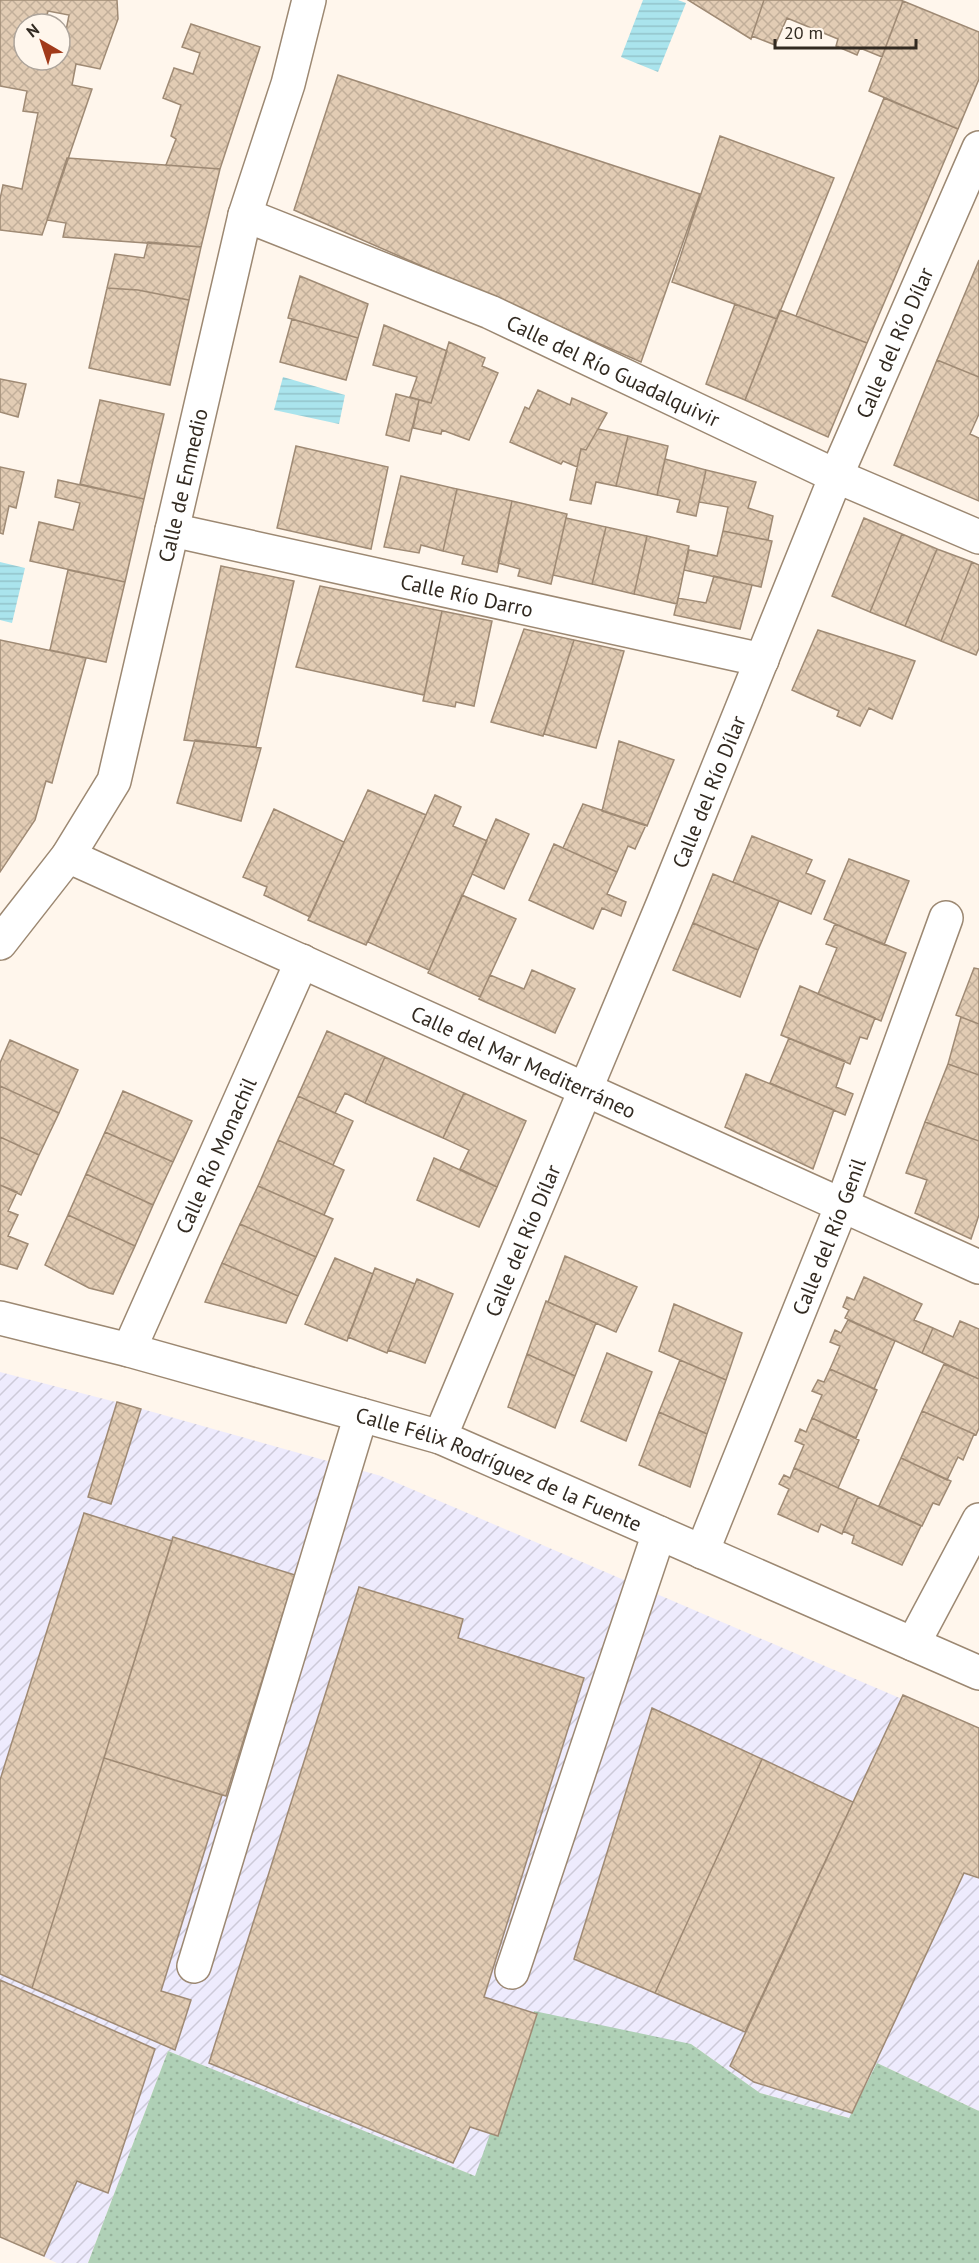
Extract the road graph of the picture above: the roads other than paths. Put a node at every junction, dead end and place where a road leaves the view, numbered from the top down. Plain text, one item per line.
1 (309, 0) edge
2 (979, 148) edge
3 (245, 215) junction
4 (836, 476) junction
5 (172, 530) junction
6 (979, 537) edge
7 (762, 660) junction
8 (69, 856) junction
9 (946, 918) dead end
10 (0, 943) edge
11 (302, 961) junction
12 (584, 1088) junction
13 (842, 1205) junction
14 (979, 1267) edge
15 (0, 1318) edge
16 (129, 1350) junction
17 (361, 1415) junction
18 (440, 1437) junction
19 (979, 1520) edge
20 (659, 1533) junction
21 (702, 1552) junction
22 (913, 1644) junction
23 (979, 1673) edge
24 (194, 1966) dead end
25 (512, 1972) dead end

1 - 3 street, Calle de Enmedio
2 - 4 street, Calle del Río Dílar
3 - 4 street, Calle del Río Guadalquivir
3 - 5 street, Calle de Enmedio
4 - 6 street, Calle del Río Guadalquivir
4 - 7 street, Calle del Río Dílar
5 - 7 street, Calle Río Darro
5 - 8 street, Calle de Enmedio
7 - 12 street, Calle del Río Dílar
8 - 10 street, Calle de Enmedio
8 - 11 street, Calle del Mar Mediterráneo
9 - 13 street, Calle del Río Genil
11 - 12 street, Calle del Mar Mediterráneo
11 - 16 street, Calle Río Monachil
12 - 13 street, Calle del Mar Mediterráneo
12 - 18 street, Calle del Río Dílar
13 - 14 street, Calle del Mar Mediterráneo
13 - 21 street, Calle del Río Genil
15 - 16 street, Calle Félix Rodríguez de la Fuente
16 - 17 street, Calle Félix Rodríguez de la Fuente
17 - 18 street, Calle Félix Rodríguez de la Fuente
17 - 24 street
18 - 20 street, Calle Félix Rodríguez de la Fuente
19 - 22 street
20 - 21 street, Calle Félix Rodríguez de la Fuente
20 - 25 street
21 - 22 street, Calle Félix Rodríguez de la Fuente
22 - 23 street, Calle Félix Rodríguez de la Fuente

